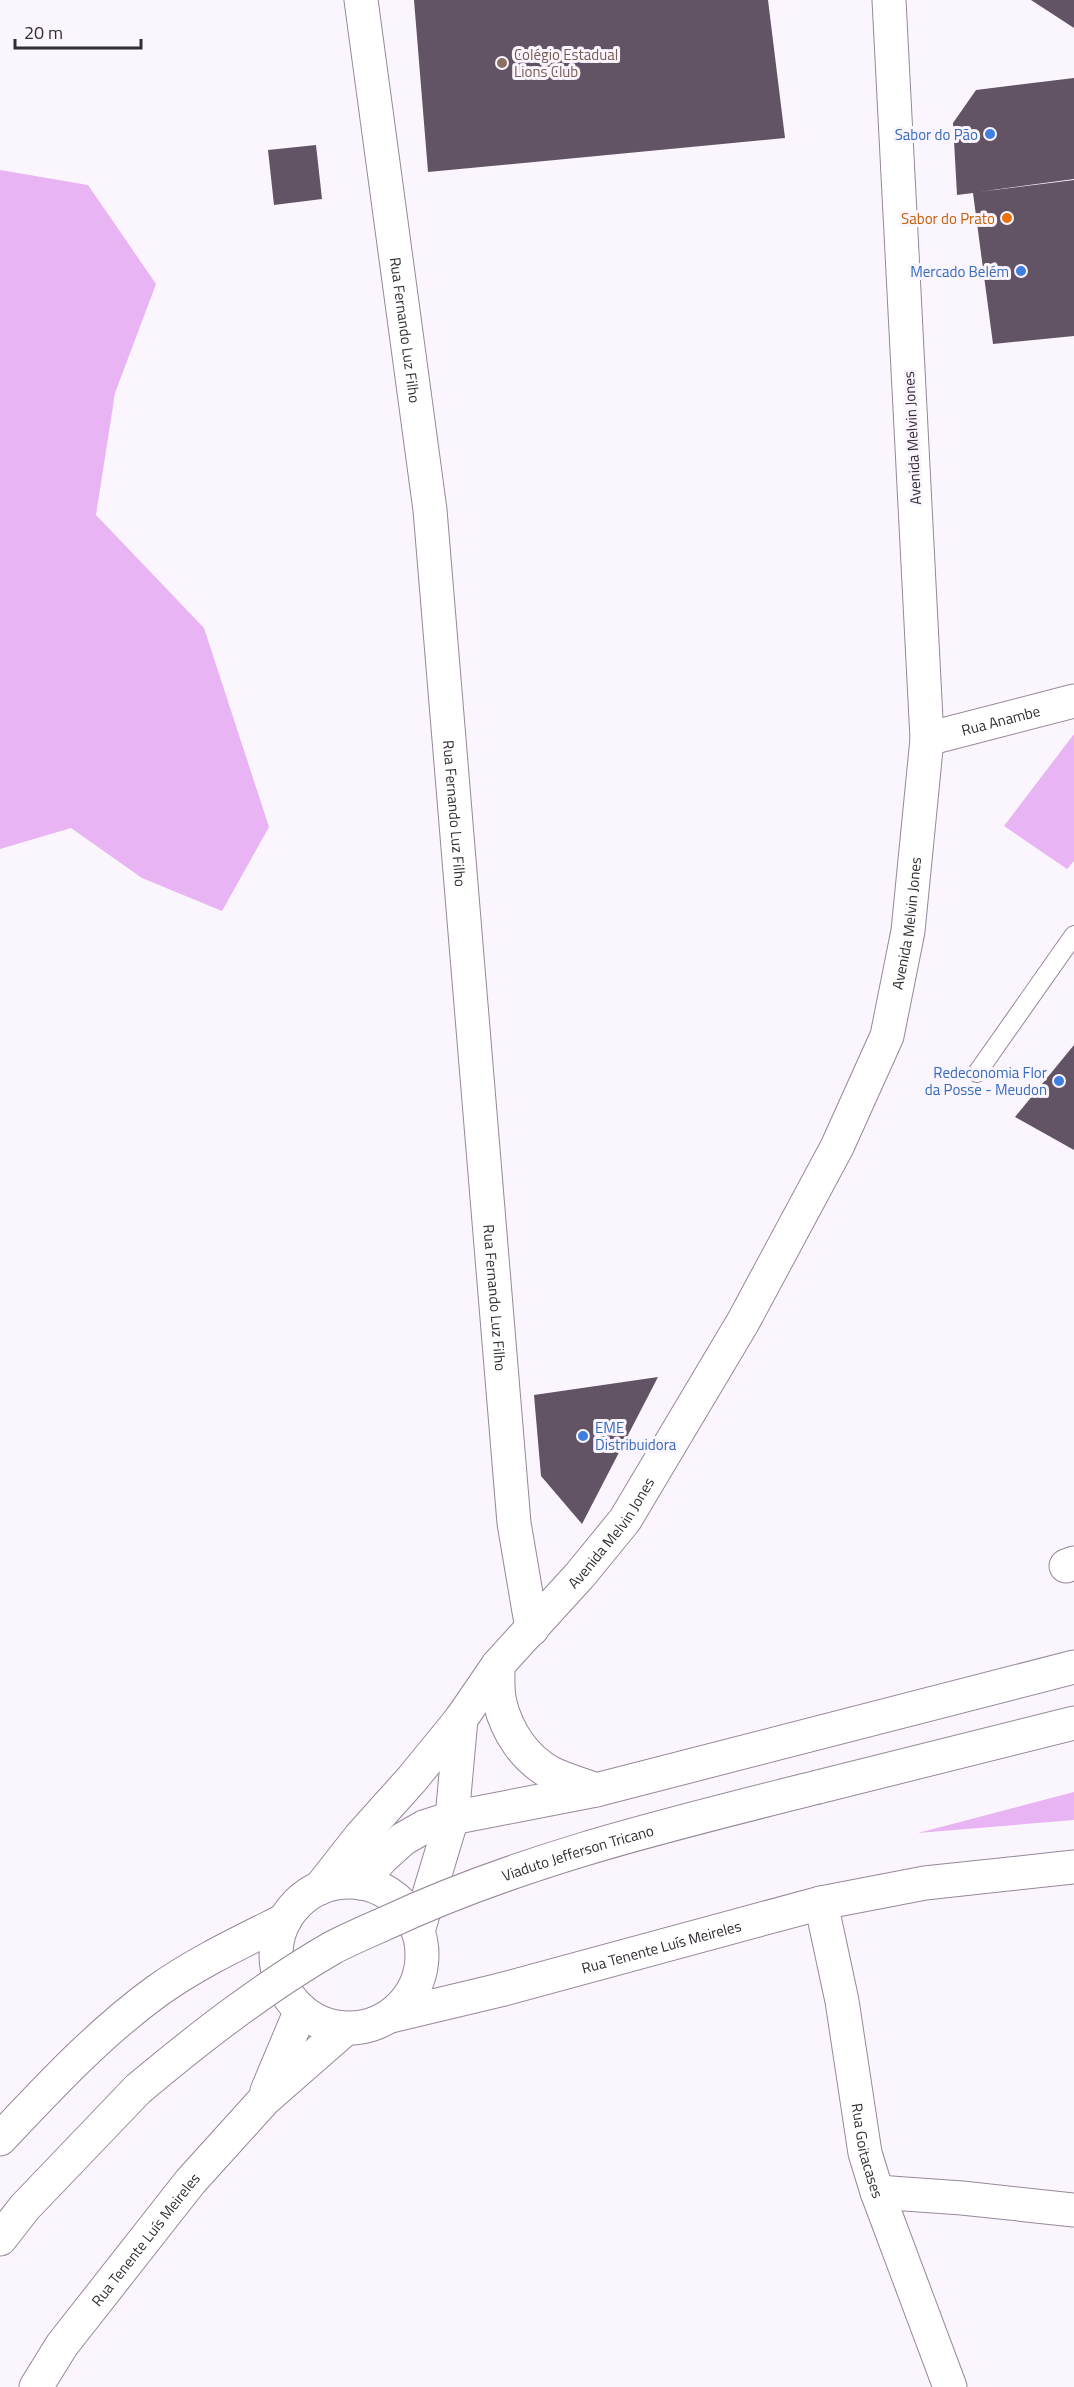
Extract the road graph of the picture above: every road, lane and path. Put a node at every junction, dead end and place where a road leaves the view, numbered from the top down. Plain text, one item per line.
1 (361, 0) edge
2 (889, 0) edge
3 (1074, 702) edge
4 (927, 739) junction
5 (1074, 934) edge
6 (977, 1073) dead end
7 (532, 1629) junction
8 (498, 1665) junction
9 (1074, 1667) edge
10 (461, 1719) junction
11 (1071, 1725) edge
12 (596, 1790) junction
13 (452, 1818) junction
14 (1074, 1868) edge
15 (360, 1883) junction
16 (320, 1888) junction
17 (821, 1903) junction
18 (285, 1920) junction
19 (418, 1930) junction
20 (421, 1973) junction
21 (500, 1990) junction
22 (300, 2010) junction
23 (391, 2016) junction
24 (345, 2029) junction
25 (265, 2099) junction
26 (0, 2139) edge
27 (877, 2192) junction
28 (1074, 2210) edge
29 (0, 2239) edge
30 (36, 2387) edge
31 (950, 2387) edge

1 - 7 main road, Rua Fernando Luz Filho
2 - 4 main road, Avenida Melvin Jones
3 - 4 main road, Rua Anambe
4 - 7 main road, Avenida Melvin Jones
5 - 6 lane
7 - 8 main road, Avenida Melvin Jones
8 - 10 main road, Avenida Melvin Jones
8 - 12 main road
9 - 12 main road
10 - 13 main road
10 - 16 main road, Avenida Melvin Jones
11 - 29 main road, Viaduto Jefferson Tricano, bridge
12 - 13 main road
13 - 15 main road
13 - 19 main road
14 - 17 main road, Rua Tenente Luís Meireles
15 - 16 main road
15 - 19 main road
16 - 18 main road
17 - 21 main road, Rua Tenente Luís Meireles
17 - 27 main road, Rua Goitacases
18 - 22 main road
18 - 26 main road
19 - 20 main road
20 - 21 main road, Rua Tenente Luís Meireles
20 - 23 main road
21 - 23 main road, Rua Tenente Luís Meireles
22 - 24 main road
22 - 25 main road, Rua Tenente Luís Meireles
23 - 24 main road
24 - 25 main road, Rua Tenente Luís Meireles
25 - 30 main road, Rua Tenente Luís Meireles
27 - 28 main road
27 - 31 main road, Rua Goitacases

